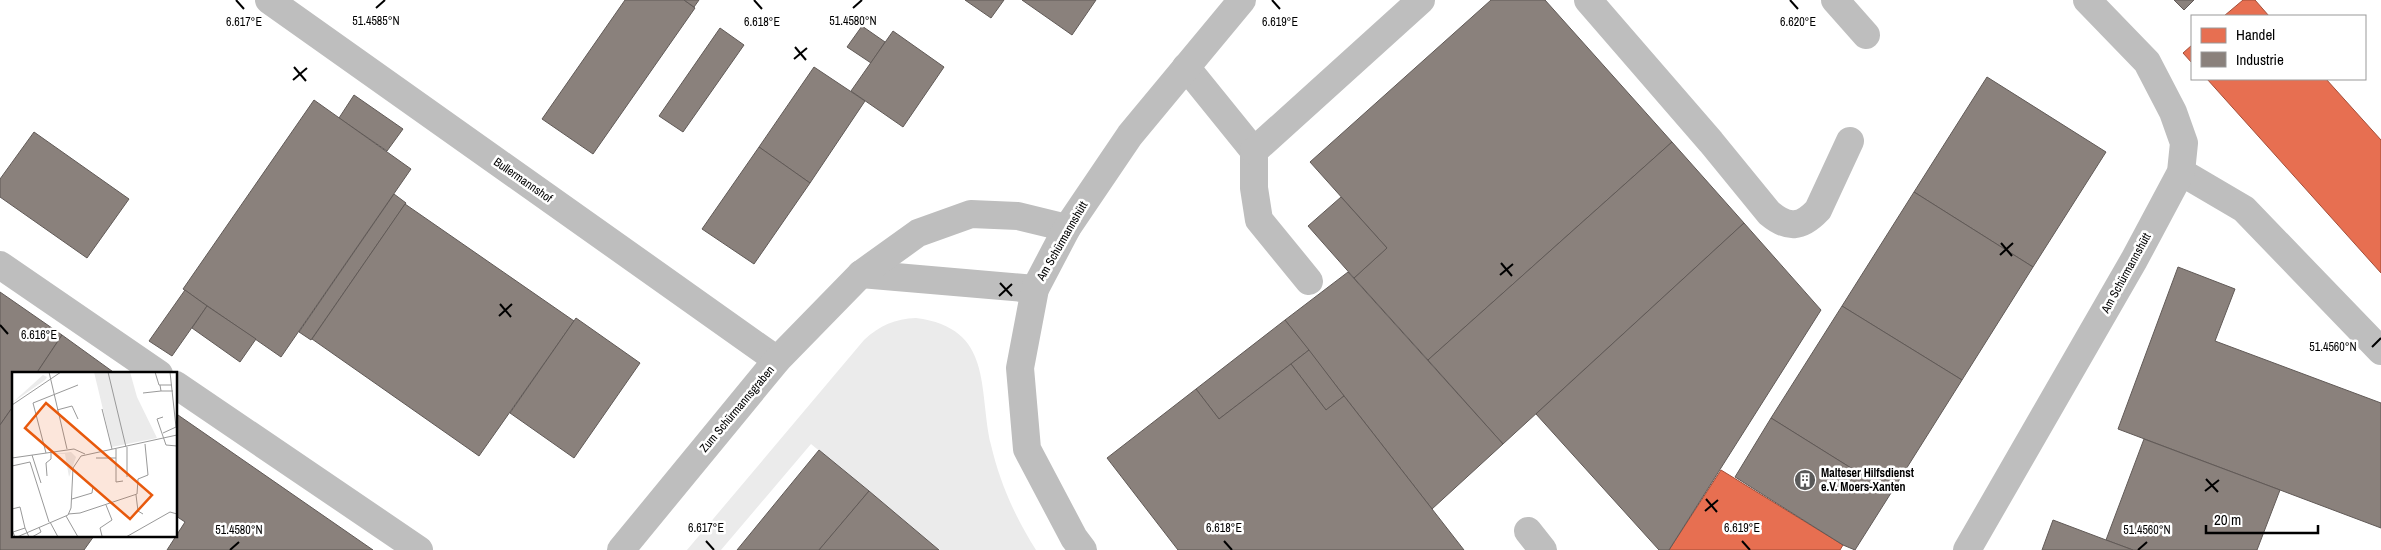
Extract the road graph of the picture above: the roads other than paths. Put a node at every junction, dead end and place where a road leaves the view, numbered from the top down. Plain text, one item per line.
1 (269, 0) edge
2 (1242, 0) edge
3 (1421, 0) edge
4 (1588, 0) edge
5 (1835, 0) edge
6 (2087, 0) edge
7 (1866, 35) dead end
8 (1186, 67) junction
9 (1850, 141) dead end
10 (1254, 151) junction
11 (2181, 172) junction
12 (1067, 228) junction
13 (0, 265) edge
14 (861, 274) junction
15 (1309, 281) dead end
16 (1035, 289) junction
17 (2381, 351) edge
18 (778, 360) junction
19 (157, 372) edge
20 (178, 386) edge
21 (419, 550) edge
22 (621, 550) edge
23 (1083, 550) edge
24 (1967, 550) edge

1 - 18 street, Bullermannshof
2 - 8 street, Am Schürmannshütt
3 - 10 street
4 - 9 street
5 - 7 street
6 - 11 street, Am Schürmannshütt
8 - 10 street
8 - 12 street, Am Schürmannshütt
10 - 15 street
11 - 17 street
11 - 24 street, Am Schürmannshütt
12 - 14 street, Zum Schürmannsgraben
12 - 16 street, Am Schürmannshütt
13 - 19 street
14 - 16 street
14 - 18 street, Zum Schürmannsgraben
16 - 23 street, Am Schürmannshütt
18 - 22 street, Zum Schürmannsgraben
20 - 21 street

